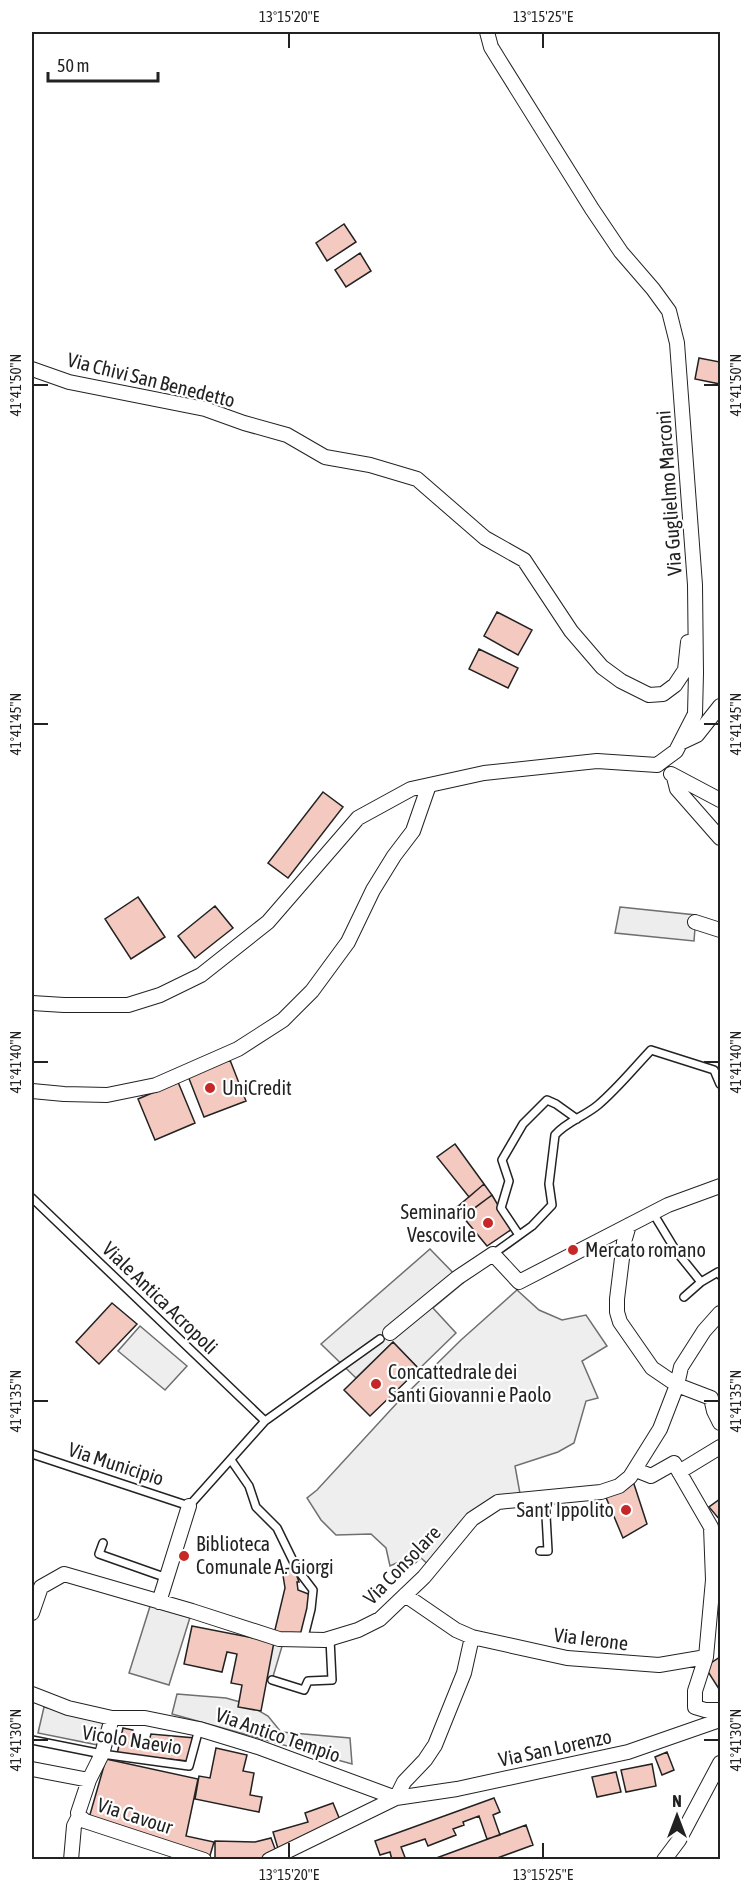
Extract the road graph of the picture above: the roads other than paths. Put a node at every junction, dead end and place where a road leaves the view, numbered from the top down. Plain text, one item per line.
1 (487, 32) edge
2 (32, 369) edge
3 (695, 630) junction
4 (720, 706) edge
5 (681, 743) junction
6 (657, 765) junction
7 (674, 777) junction
8 (429, 785) junction
9 (720, 800) edge
10 (720, 838) edge
11 (694, 922) dead end
12 (720, 930) edge
13 (32, 1003) edge
14 (717, 1068) edge
15 (720, 1084) edge
16 (32, 1091) edge
17 (577, 1119) junction
18 (720, 1186) edge
19 (32, 1198) edge
20 (652, 1213) junction
21 (629, 1225) junction
22 (519, 1235) junction
23 (493, 1254) junction
24 (720, 1275) edge
25 (702, 1282) junction
26 (684, 1297) dead end
27 (720, 1313) edge
28 (385, 1336) joint
29 (677, 1385) junction
30 (265, 1421) junction
31 (720, 1423) edge
32 (720, 1447) edge
33 (32, 1454) edge
34 (231, 1460) junction
35 (636, 1470) junction
36 (679, 1472) junction
37 (545, 1498) junction
38 (189, 1506) junction
39 (103, 1543) dead end
40 (540, 1551) dead end
41 (64, 1574) junction
42 (167, 1578) junction
43 (32, 1583) edge
44 (405, 1595) junction
45 (159, 1602) junction
46 (32, 1613) edge
47 (472, 1637) junction
48 (330, 1639) junction
49 (303, 1641) junction
50 (706, 1657) junction
51 (272, 1680) dead end
52 (32, 1694) edge
53 (112, 1718) junction
54 (720, 1720) edge
55 (199, 1729) junction
56 (32, 1740) edge
57 (102, 1754) junction
58 (720, 1763) edge
59 (32, 1769) edge
60 (89, 1780) junction
61 (396, 1798) junction
62 (79, 1816) junction
63 (71, 1860) edge
64 (204, 1860) edge
65 (269, 1860) edge
66 (664, 1860) edge

1 - 3 street, Via Guglielmo Marconi
2 - 3 street, Via Chivi San Benedetto
3 - 5 street, Via Guglielmo Marconi
4 - 5 street
5 - 6 street, Via Guglielmo Marconi
6 - 7 street
6 - 8 street
7 - 9 street
7 - 10 street
8 - 13 street
8 - 16 street
11 - 12 street
14 - 15 lane
14 - 17 lane
17 - 22 lane
17 - 22 lane
18 - 20 street
19 - 30 lane, Viale Antica Acropoli
20 - 21 street
20 - 25 lane
21 - 23 street
21 - 29 street
22 - 23 lane
23 - 28 street
24 - 25 lane
25 - 26 lane
27 - 29 street, Via Consolare
28 - 30 lane
29 - 31 street
29 - 35 street, Via Consolare
30 - 34 lane
32 - 36 street
33 - 38 lane, Via Municipio
34 - 38 lane
34 - 49 lane
35 - 36 street
35 - 37 street, Via Consolare
36 - 50 street
37 - 40 lane
37 - 44 street, Via Consolare
38 - 42 street
39 - 42 lane
41 - 43 street
41 - 45 street, Via Consolare
41 - 46 street
42 - 45 street
44 - 47 street, Via Ierone
44 - 48 street, Via Consolare
45 - 49 street, Via Consolare
47 - 50 street, Via Ierone
47 - 61 street
48 - 49 street, Via Consolare
48 - 51 lane
50 - 54 street
52 - 53 street, Via Antico Tempio
53 - 55 street, Via Antico Tempio
53 - 57 street
54 - 61 street, Via San Lorenzo
55 - 57 lane, Vicolo Naevio
55 - 61 street, Via Antico Tempio
56 - 57 lane, Vicolo Naevio
57 - 60 street
58 - 66 street
59 - 60 street, Via Cavour
60 - 62 street, Via Cavour
61 - 65 street
62 - 63 street
62 - 64 street, Via Cavour

